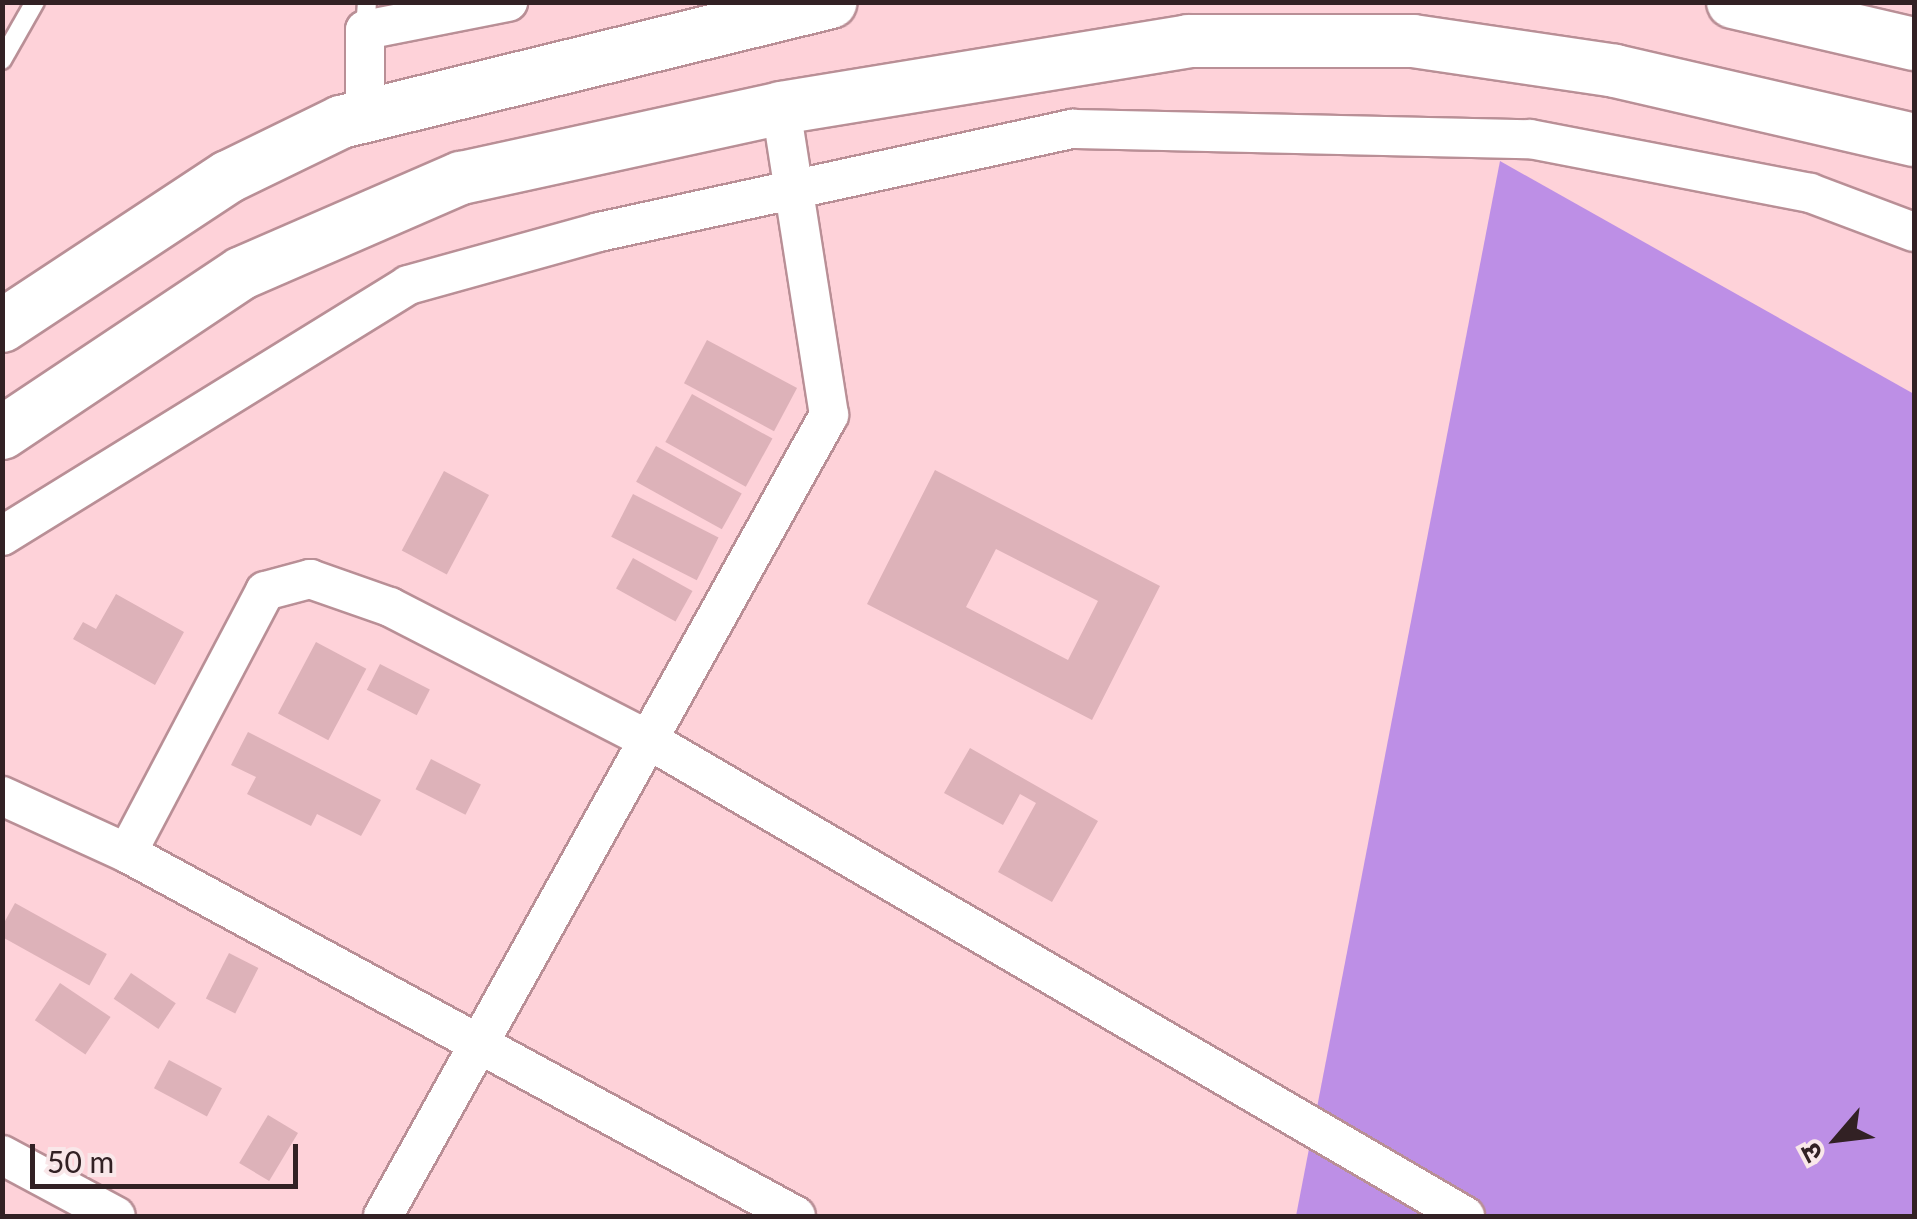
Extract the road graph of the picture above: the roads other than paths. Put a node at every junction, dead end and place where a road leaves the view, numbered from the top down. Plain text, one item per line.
1 (35, 2) edge
2 (508, 2) edge
3 (831, 2) edge
4 (1732, 2) edge
5 (366, 16) edge
6 (1914, 44) edge
7 (2, 60) edge
8 (781, 108) junction
9 (365, 115) junction
10 (1914, 140) edge
11 (795, 190) junction
12 (1914, 232) edge
13 (2, 326) edge
14 (2, 433) edge
15 (2, 536) edge
16 (647, 739) junction
17 (2, 796) edge
18 (127, 853) junction
19 (484, 1044) junction
20 (2, 1155) edge
21 (116, 1216) edge
22 (383, 1216) edge
23 (796, 1216) edge
24 (1465, 1216) edge

1 - 7 lane
2 - 5 street
3 - 9 street
4 - 6 street
5 - 9 street
8 - 10 street
8 - 11 street
8 - 14 street
9 - 13 street
11 - 12 street
11 - 15 street
11 - 16 street
16 - 18 street
16 - 19 street
16 - 24 street
17 - 18 street
18 - 19 street
19 - 22 street
19 - 23 street
20 - 21 street

